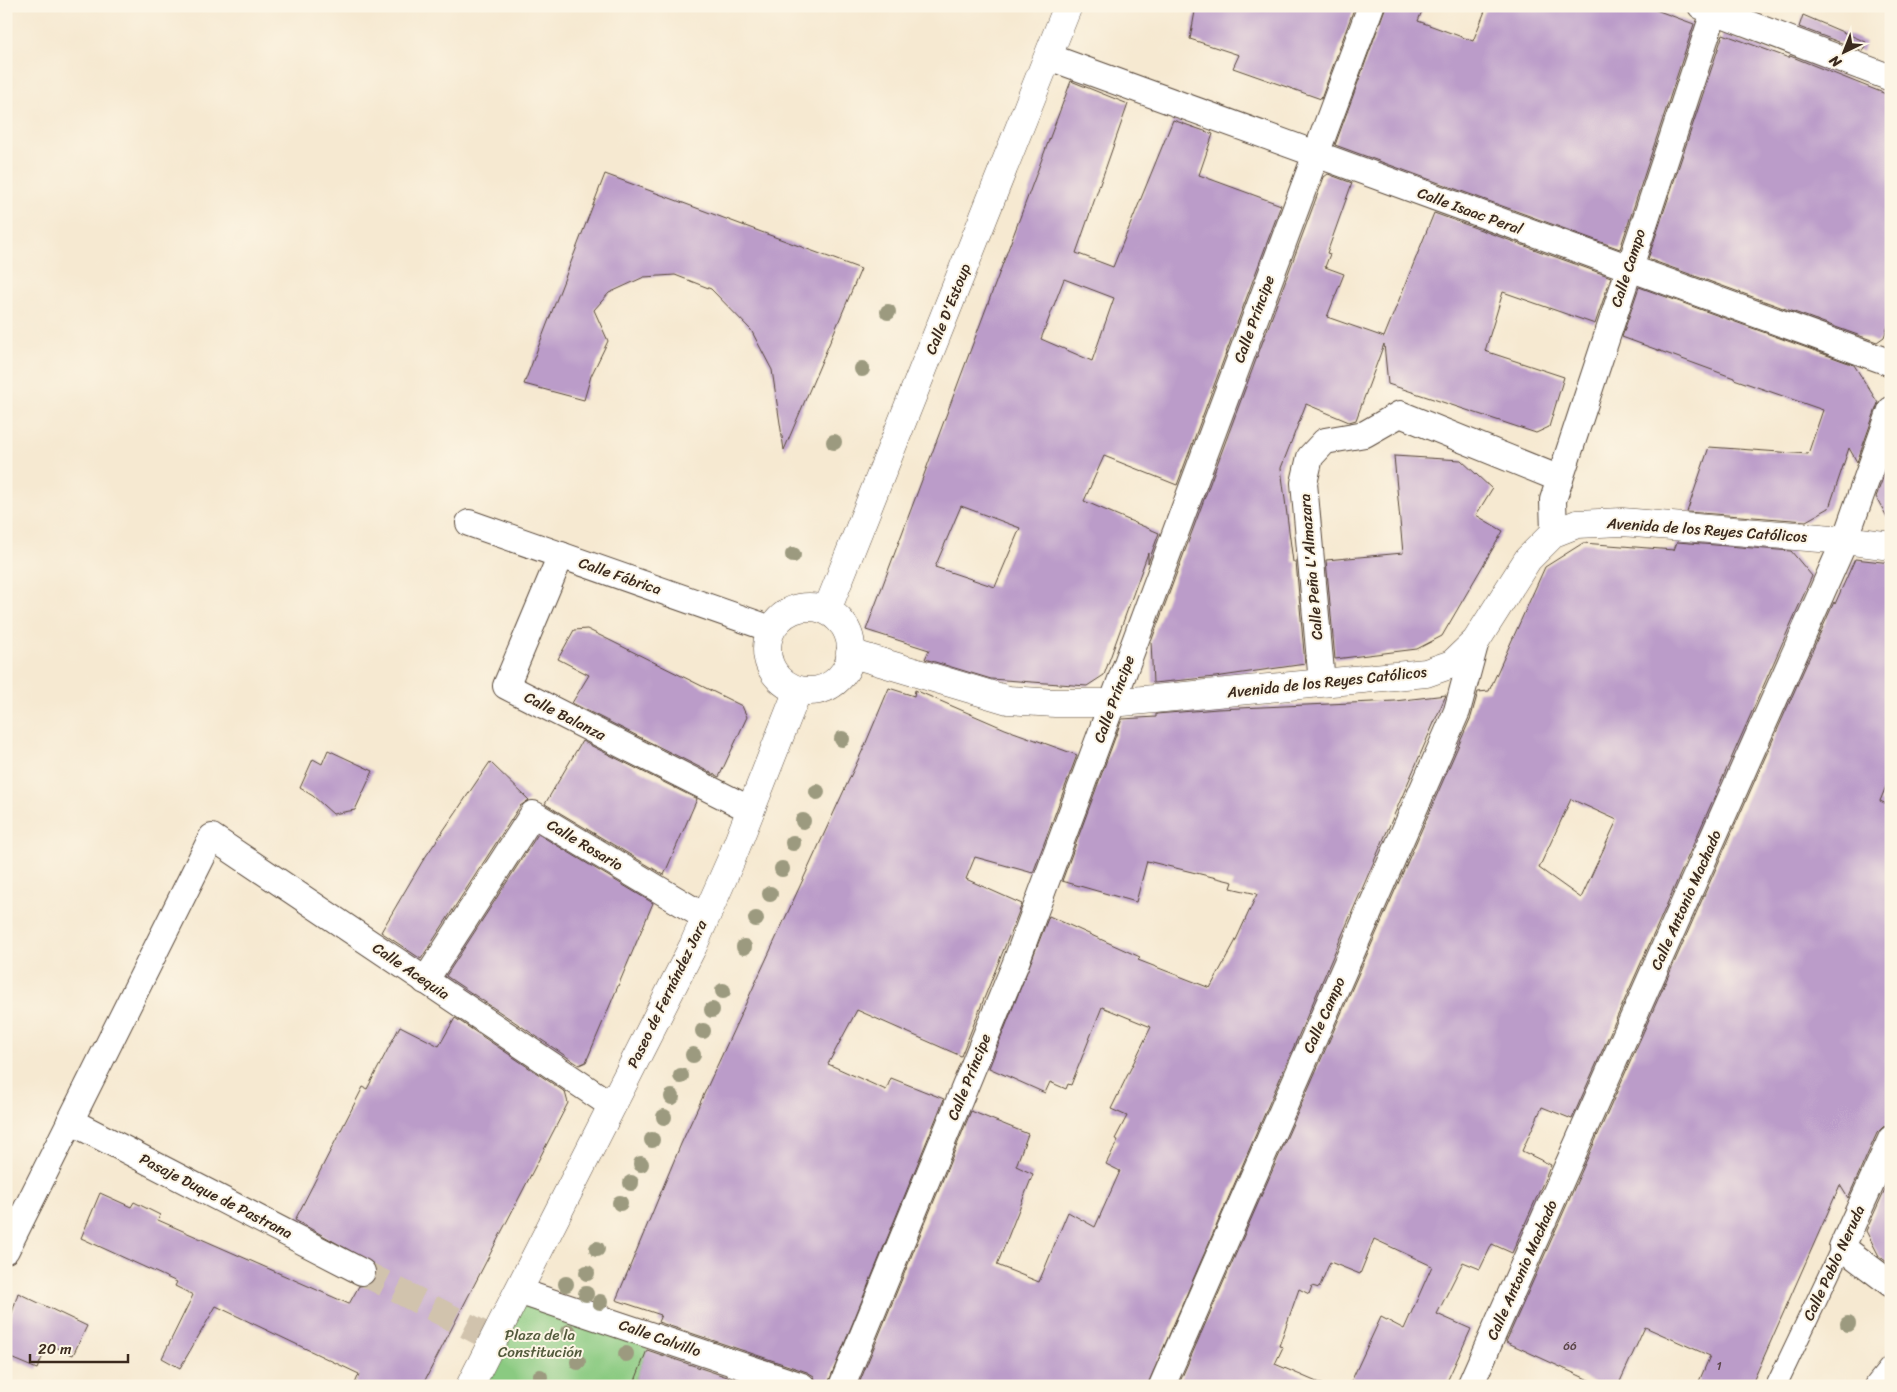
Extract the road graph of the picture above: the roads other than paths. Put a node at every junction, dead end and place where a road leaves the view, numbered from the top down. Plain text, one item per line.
1 (1068, 6) edge
2 (1371, 6) edge
3 (1710, 8) edge
4 (1049, 57) junction
5 (1891, 78) edge
6 (1315, 154) junction
7 (1627, 269) junction
8 (1891, 363) edge
9 (1891, 410) edge
10 (1560, 479) junction
11 (469, 523) dead end
12 (1554, 532) junction
13 (1845, 540) junction
14 (1891, 546) edge
15 (561, 555) junction
16 (827, 610) junction
17 (771, 629) junction
18 (1476, 641) junction
19 (850, 653) junction
20 (1322, 683) junction
21 (798, 690) junction
22 (1112, 703) junction
23 (752, 810) junction
24 (705, 917) junction
25 (425, 981) junction
26 (611, 1106) junction
27 (70, 1121) junction
28 (1891, 1139) edge
29 (1842, 1247) junction
30 (6, 1250) edge
31 (362, 1272) tunnel mouth
32 (1891, 1284) edge
33 (518, 1291) junction
34 (1891, 1370) edge
35 (470, 1386) edge
36 (802, 1386) edge
37 (842, 1386) edge
38 (1162, 1386) edge
39 (1470, 1386) edge
40 (1776, 1386) edge
41 (1878, 1386) edge

1 - 4 main road, Calle D'Estoup
2 - 6 street, Calle Príncipe
3 - 5 street
3 - 7 street, Calle Campo
4 - 6 street, Calle Isaac Peral
4 - 16 main road, Calle D'Estoup
6 - 7 street, Calle Isaac Peral
6 - 22 street, Calle Príncipe
7 - 8 street, Calle Isaac Peral
7 - 10 street, Calle Campo
9 - 13 street, Calle Antonio Machado
10 - 12 street, Calle Campo
10 - 20 street, Calle Peña L'Almazara
11 - 15 street, Calle Fábrica
12 - 13 main road, Avenida de los Reyes Católicos
12 - 18 main road, Avenida de los Reyes Católicos
13 - 14 main road, Avenida de los Reyes Católicos
13 - 39 street, Calle Antonio Machado
15 - 17 street, Calle Fábrica
15 - 23 street, Calle Balanza
16 - 17 main road
16 - 19 main road
17 - 21 main road
18 - 20 main road, Avenida de los Reyes Católicos
18 - 38 street, Calle Campo
19 - 21 main road
19 - 22 main road, Avenida de los Reyes Católicos
20 - 22 main road, Avenida de los Reyes Católicos
21 - 23 main road, Paseo de Fernández Jara
22 - 37 street, Calle Príncipe
23 - 24 main road, Paseo de Fernández Jara
24 - 25 street, Calle Rosario
24 - 26 main road, Paseo de Fernández Jara
25 - 26 street, Calle Acequia
25 - 27 street, Calle Acequia
26 - 33 main road, Paseo de Fernández Jara
27 - 30 street
27 - 31 street, Pasaje Duque de Pastrana
28 - 29 street, Calle Pablo Neruda
29 - 32 street
29 - 40 street, Calle Pablo Neruda
33 - 35 main road, Paseo de Fernández Jara
33 - 36 street, Calle Calvillo
34 - 41 street

